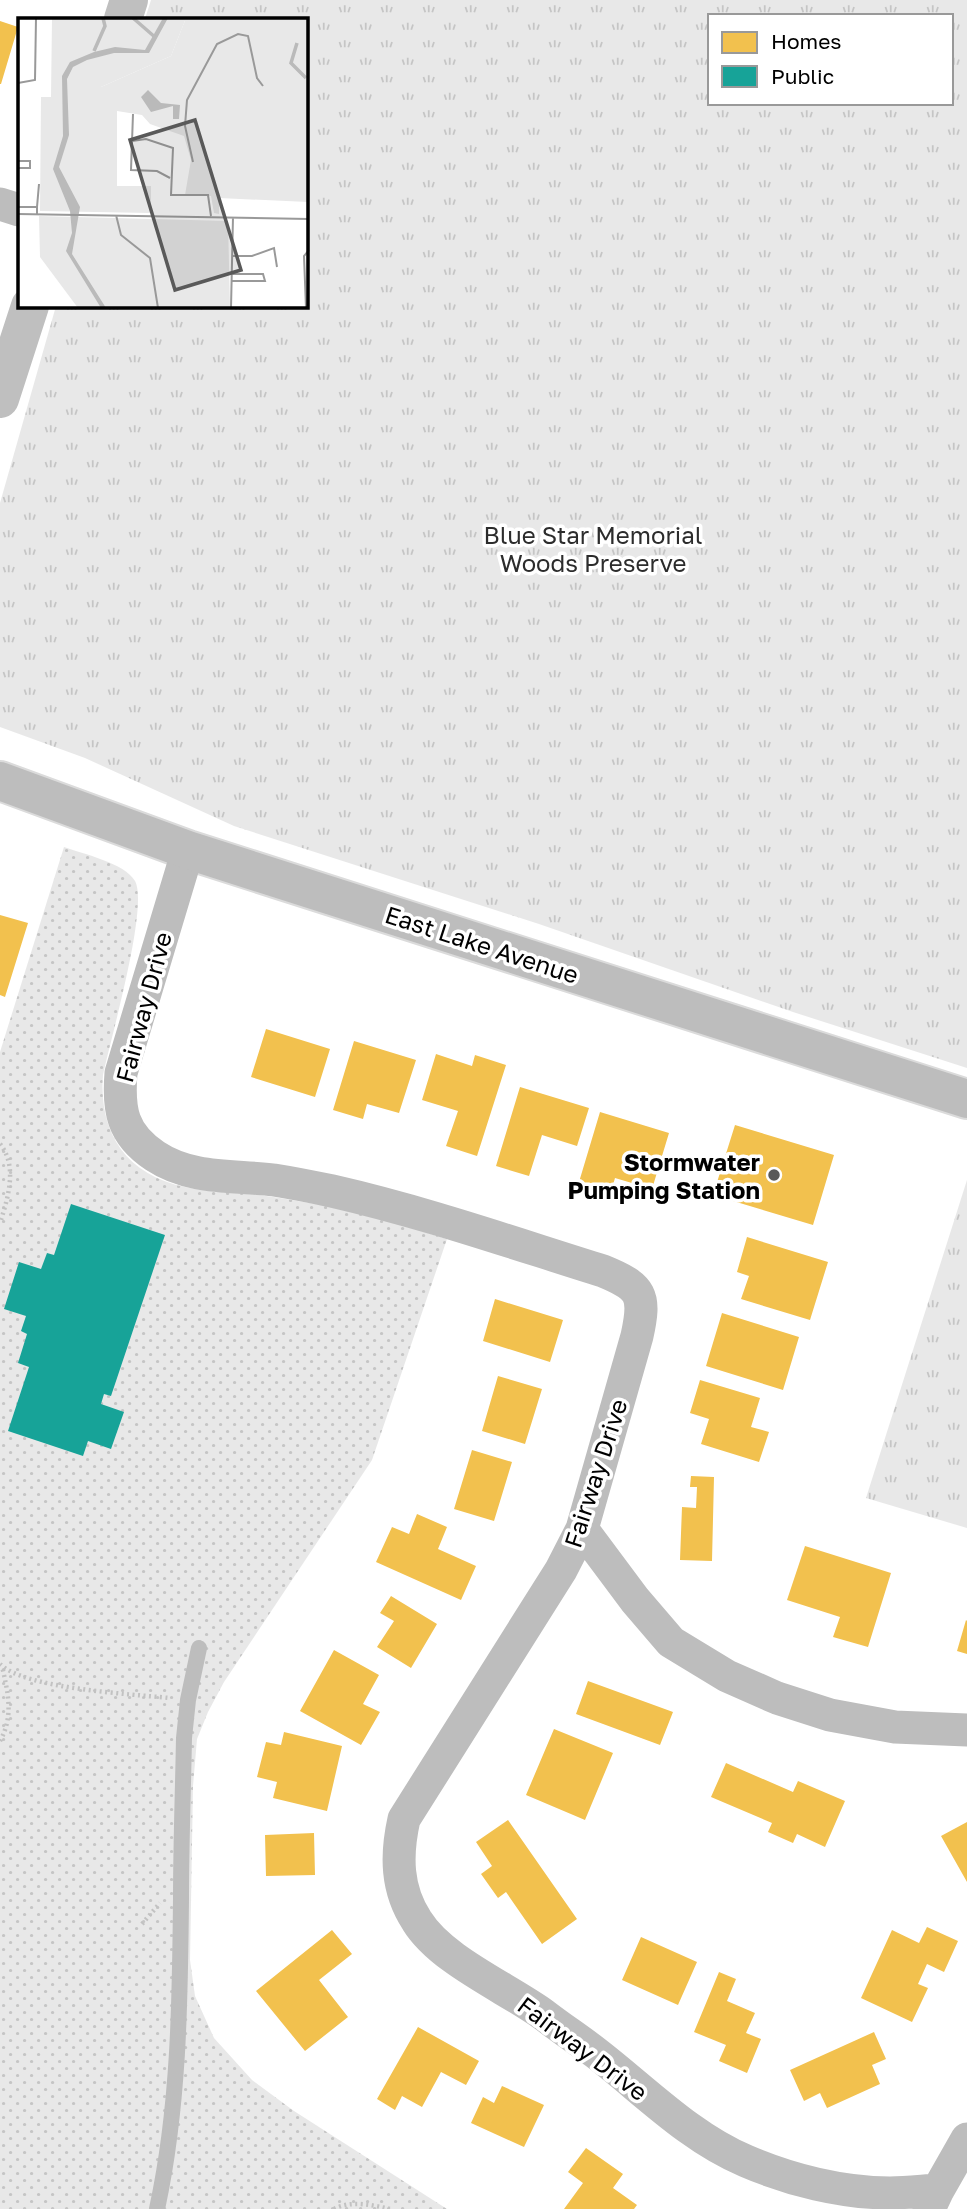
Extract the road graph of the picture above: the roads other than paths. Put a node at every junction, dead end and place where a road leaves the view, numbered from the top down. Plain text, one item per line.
1 (129, 0) edge
2 (123, 18) edge
3 (0, 204) edge
4 (18, 210) edge
5 (29, 308) edge
6 (0, 398) edge
7 (0, 781) edge
8 (188, 850) junction
9 (967, 1099) edge
10 (582, 1529) junction
11 (199, 1648) dead end
12 (967, 1730) edge
13 (967, 2139) edge
14 (934, 2199) edge
15 (157, 2209) edge

1 - 2 main road
3 - 4 street
5 - 6 main road
7 - 8 main road, East Lake Avenue
8 - 9 main road, East Lake Avenue
8 - 10 street, Fairway Drive
10 - 12 street
10 - 14 street, Fairway Drive
11 - 15 lane
13 - 14 street

